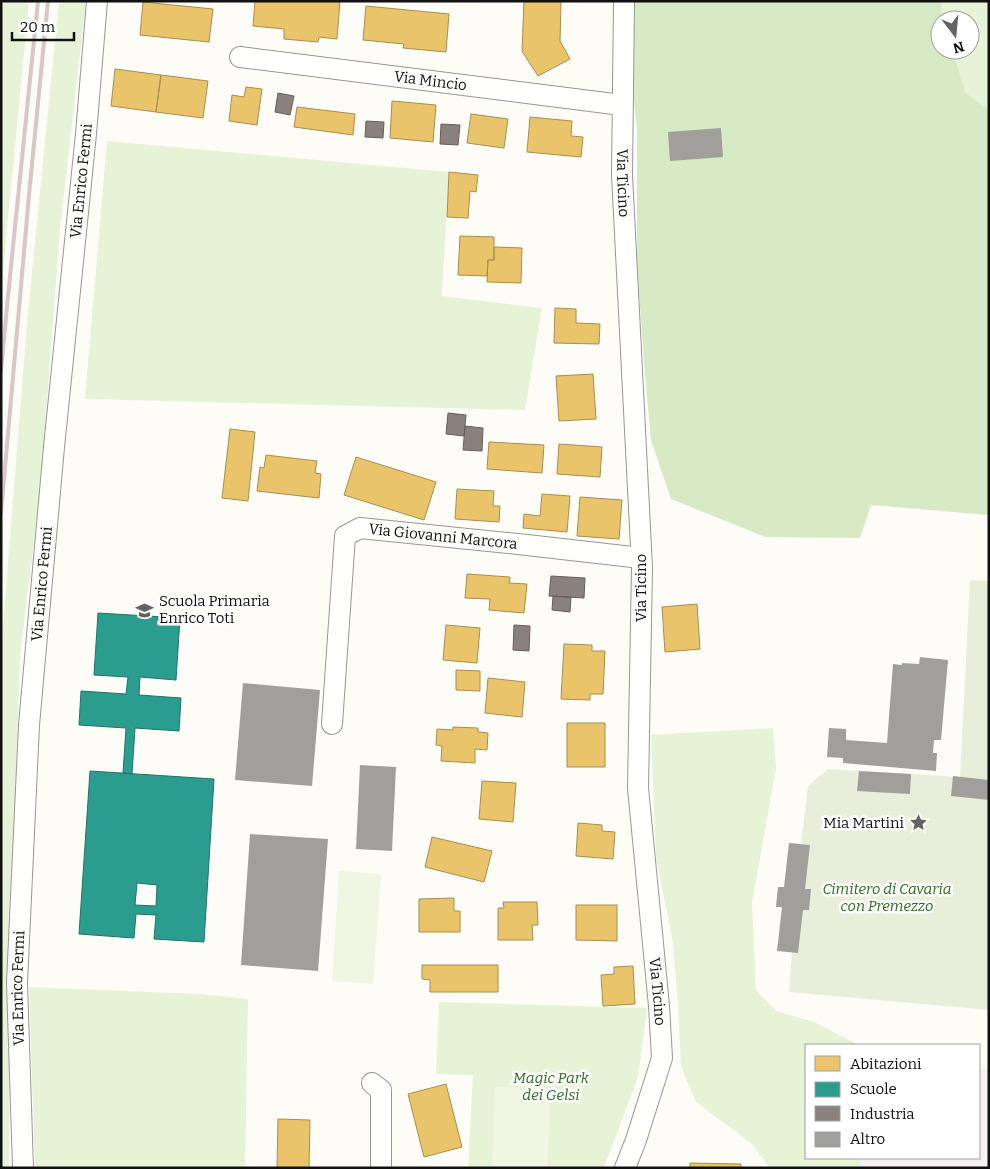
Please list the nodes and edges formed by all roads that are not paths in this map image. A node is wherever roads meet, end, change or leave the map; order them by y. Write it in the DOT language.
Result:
graph roads {
  1 [pos="97,1"];
  2 [pos="624,1"];
  3 [pos="240,57"];
  4 [pos="622,105"];
  5 [pos="641,558"];
  6 [pos="332,724"];
  7 [pos="372,1083"];
  8 [pos="23,1168"];
  9 [pos="381,1168"];
  10 [pos="625,1168"];
  1 -- 8 [label="street, Via Enrico Fermi"];
  2 -- 4 [label="street, Via Ticino"];
  3 -- 4 [label="street, Via Mincio"];
  4 -- 5 [label="street, Via Ticino"];
  5 -- 6 [label="street, Via Giovanni Marcora"];
  5 -- 10 [label="street, Via Ticino"];
  7 -- 9 [label="street"];
}
